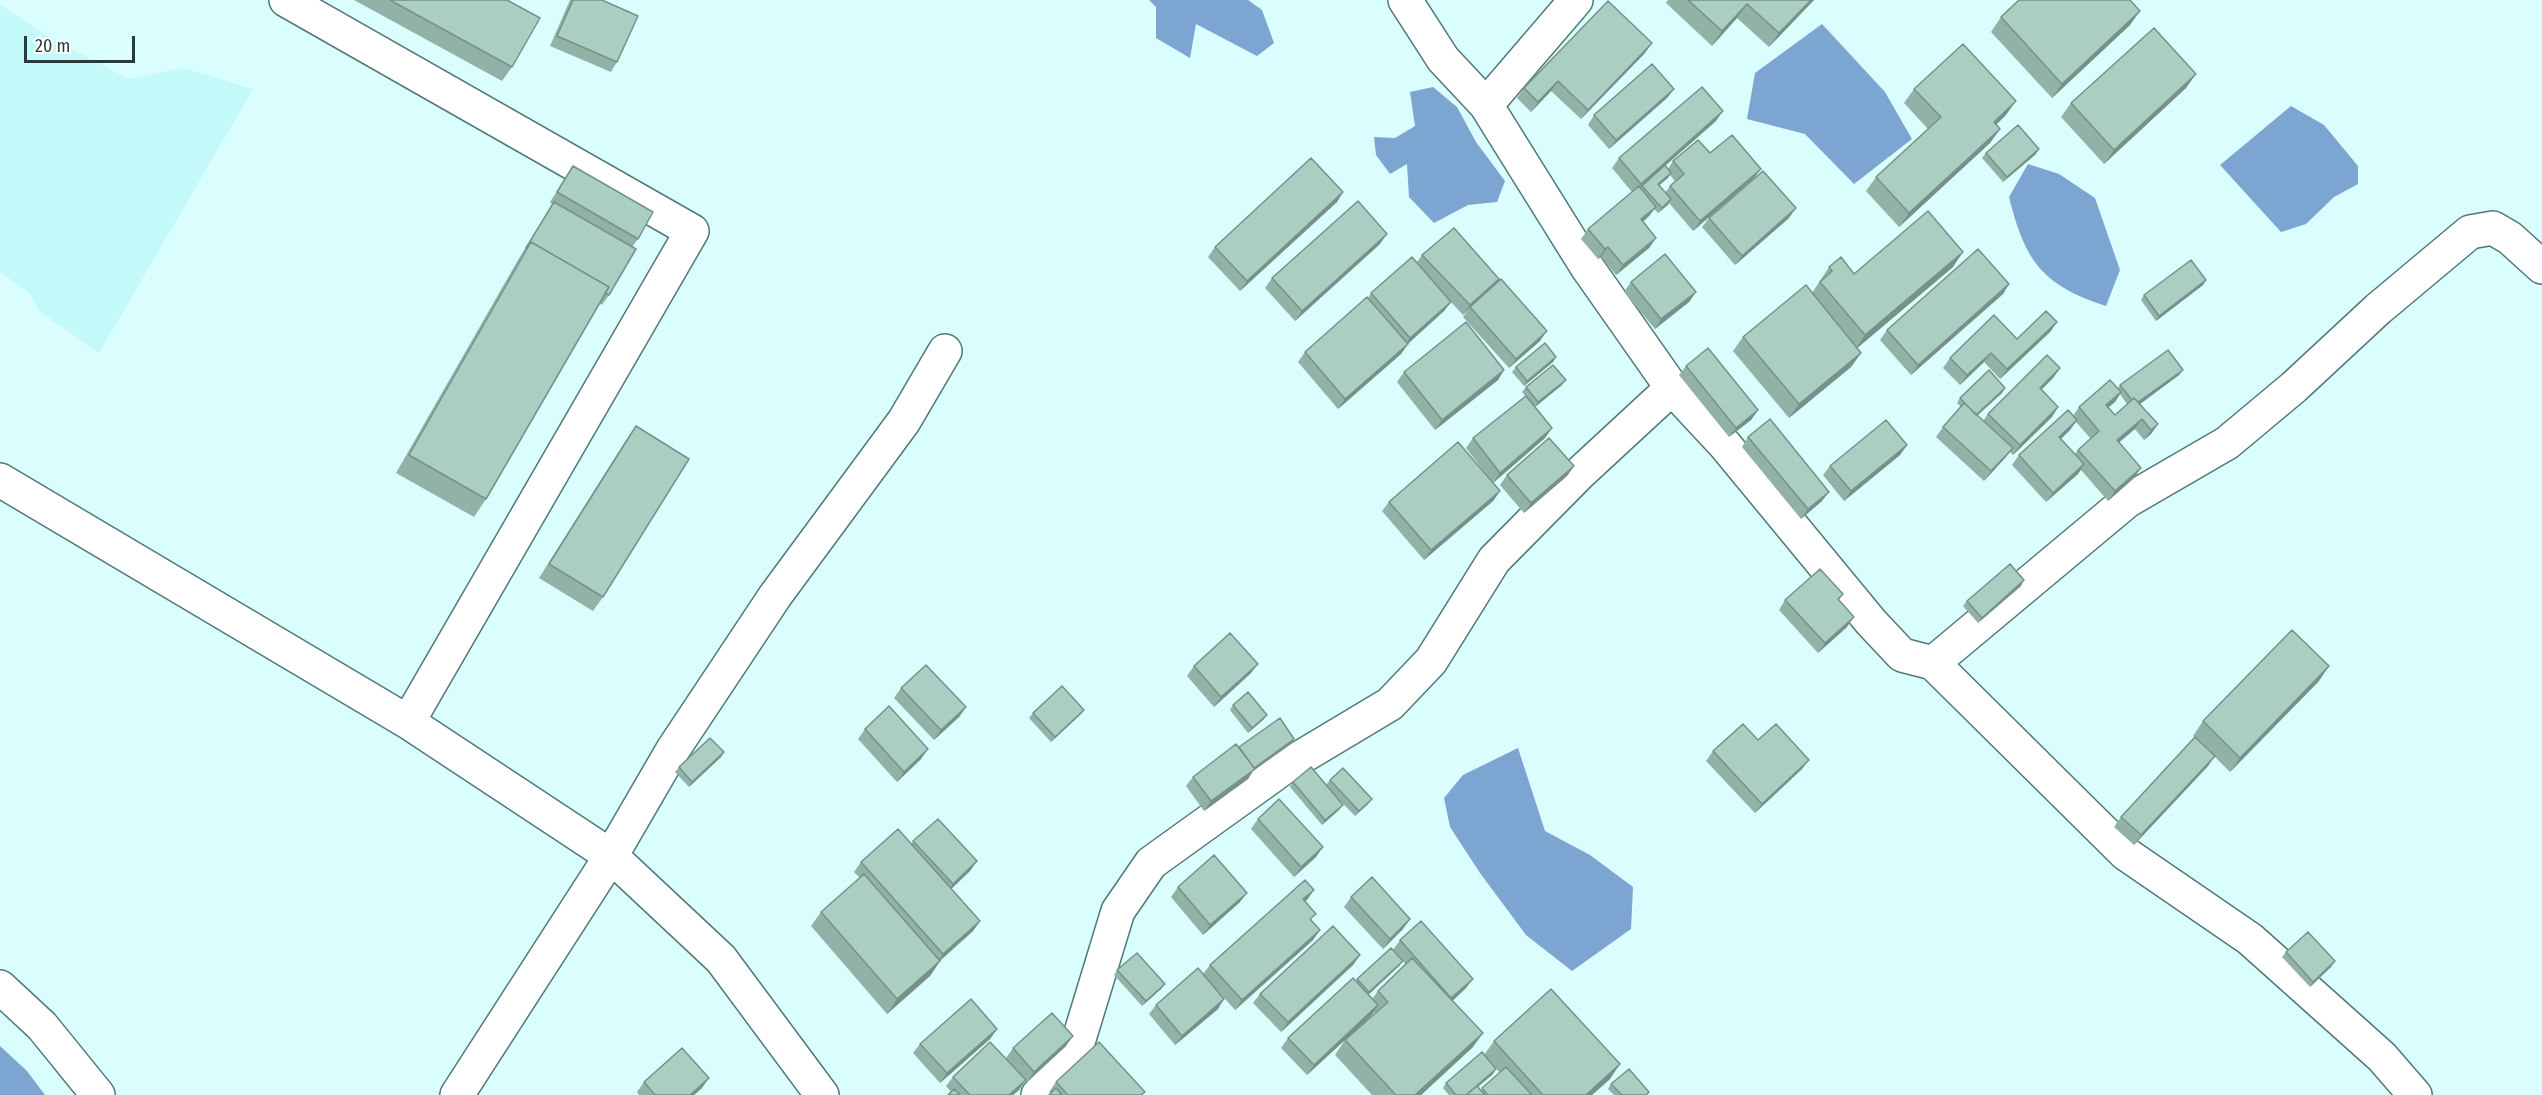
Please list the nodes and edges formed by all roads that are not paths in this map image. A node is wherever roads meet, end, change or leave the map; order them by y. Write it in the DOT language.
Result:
graph roads {
  1 [pos="286,0"];
  2 [pos="1405,0"];
  3 [pos="1576,0"];
  4 [pos="1486,105"];
  5 [pos="2542,267"];
  6 [pos="945,351"];
  7 [pos="1672,388"];
  8 [pos="0,480"];
  9 [pos="1934,663"];
  10 [pos="408,722"];
  11 [pos="611,856"];
  12 [pos="0,987"];
  13 [pos="98,1095"];
  14 [pos="457,1095"];
  15 [pos="822,1095"];
  16 [pos="1038,1095"];
  17 [pos="2415,1095"];
  1 -- 10 [label="street"];
  2 -- 4 [label="street"];
  3 -- 4 [label="street"];
  4 -- 7 [label="street"];
  5 -- 9 [label="street"];
  6 -- 11 [label="street"];
  7 -- 9 [label="street"];
  7 -- 16 [label="street"];
  8 -- 10 [label="street"];
  9 -- 17 [label="street"];
  10 -- 11 [label="street"];
  11 -- 14 [label="street"];
  11 -- 15 [label="street"];
  12 -- 13 [label="street"];
}
